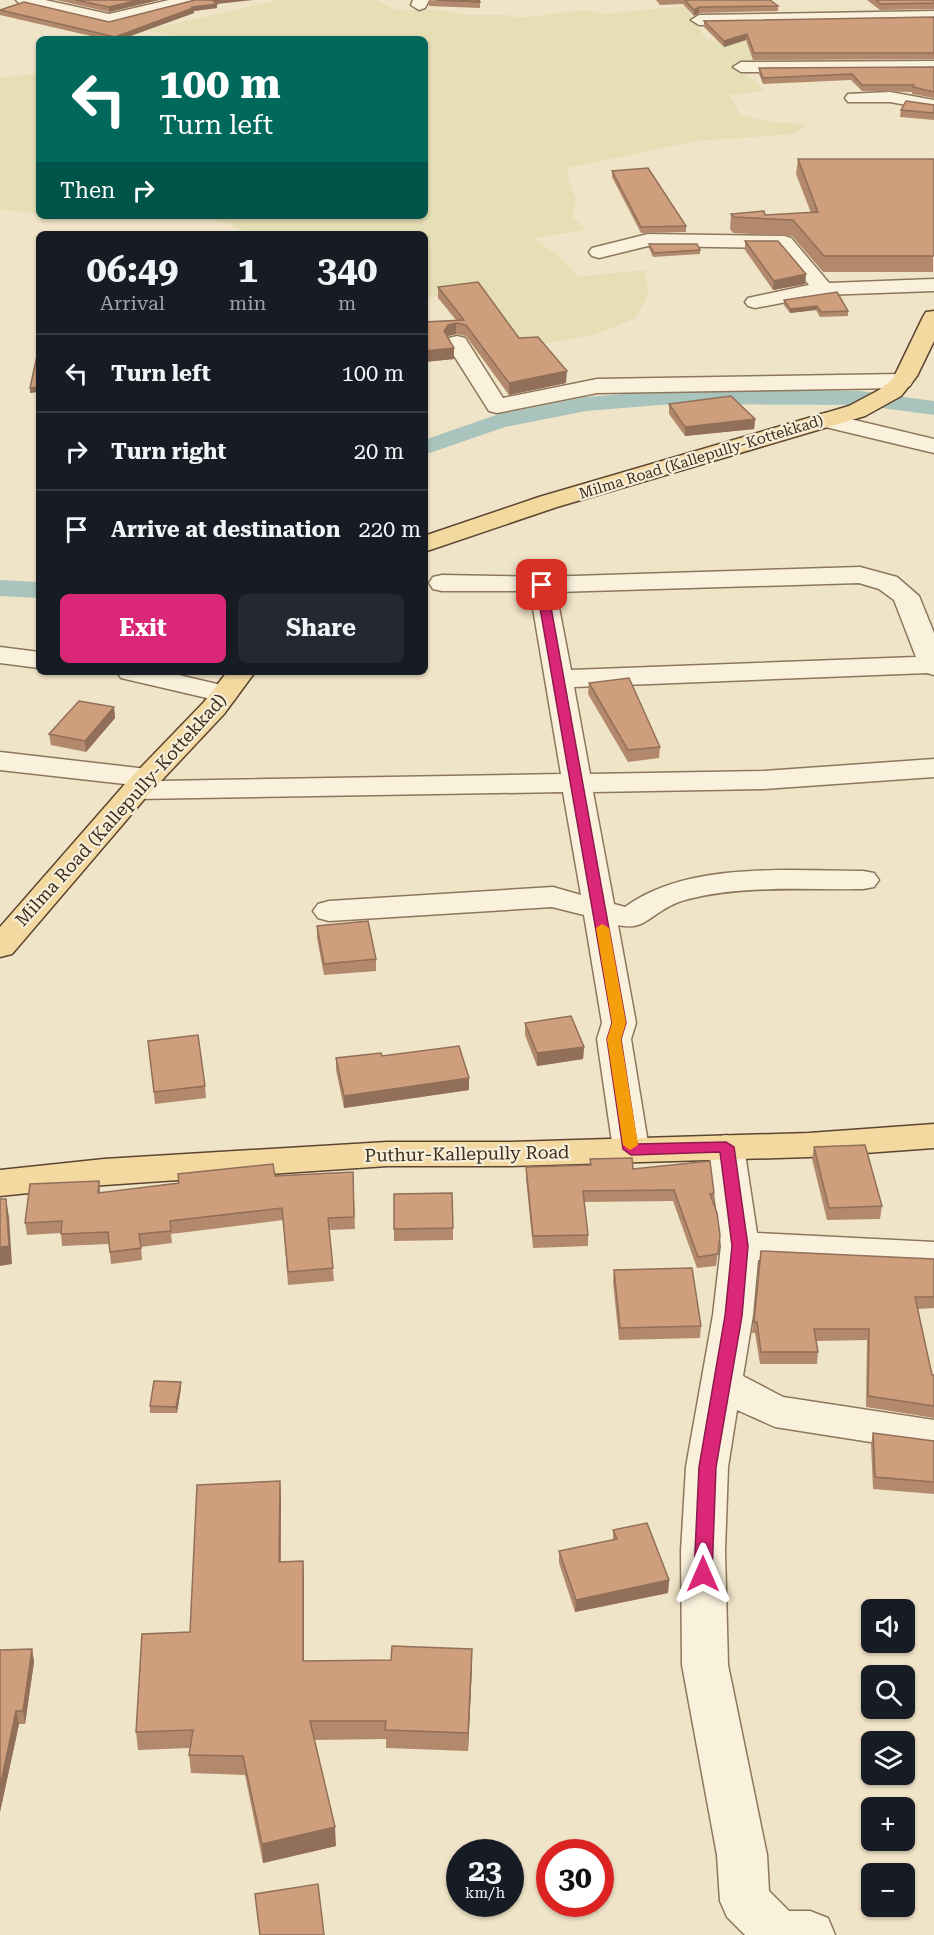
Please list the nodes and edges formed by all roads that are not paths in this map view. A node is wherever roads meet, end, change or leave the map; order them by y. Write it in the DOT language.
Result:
graph roads {
  1 [pos="24,0"];
  2 [pos="76,0"];
  3 [pos="189,0"];
  4 [pos="56,6"];
  5 [pos="934,16"];
  6 [pos="909,17"];
  7 [pos="699,20"];
  8 [pos="916,36"];
  9 [pos="932,60"];
  10 [pos="741,67"];
  11 [pos="854,99"];
  12 [pos="934,105"];
  13 [pos="599,252"];
  14 [pos="934,285"];
  15 [pos="823,289"];
  16 [pos="755,302"];
  17 [pos="934,317"];
  18 [pos="457,343"];
  19 [pos="902,383"];
  20 [pos="825,420"];
  21 [pos="934,446"];
  22 [pos="428,544"];
  23 [pos="442,582"];
  24 [pos="542,585"];
  25 [pos="0,655"];
  26 [pos="36,660"];
  27 [pos="933,666"];
  28 [pos="159,675"];
  29 [pos="559,679"];
  30 [pos="232,683"];
  31 [pos="0,761"];
  32 [pos="934,768"];
  33 [pos="575,783"];
  34 [pos="142,784"];
  35 [pos="863,880"];
  36 [pos="599,909"];
  37 [pos="329,911"];
  38 [pos="0,947"];
  39 [pos="934,1136"];
  40 [pos="726,1147"];
  41 [pos="631,1149"];
  42 [pos="0,1183"];
  43 [pos="740,1246"];
  44 [pos="934,1256"];
  45 [pos="721,1383"];
  46 [pos="934,1436"];
  47 [pos="810,1935"];
  1 -- 4 [label="street"];
  2 -- 4 [label="street"];
  3 -- 4 [label="street"];
  5 -- 6 [label="street"];
  6 -- 7 [label="street"];
  6 -- 8 [label="street"];
  9 -- 10 [label="street"];
  11 -- 12 [label="street"];
  13 -- 15 [label="street"];
  14 -- 15 [label="street"];
  15 -- 16 [label="street"];
  17 -- 19 [label="main road"];
  18 -- 19 [label="street"];
  19 -- 20 [label="main road, Milma Road (Kallepully-Kottekkad)"];
  20 -- 21 [label="street"];
  20 -- 22 [label="main road, Milma Road (Kallepully-Kottekkad)"];
  23 -- 24 [label="street"];
  24 -- 27 [label="street"];
  24 -- 29 [label="street"];
  25 -- 26 [label="street"];
  27 -- 29 [label="street"];
  28 -- 30 [label="street"];
  29 -- 33 [label="street"];
  30 -- 34 [label="main road, Milma Road (Kallepully-Kottekkad)"];
  31 -- 34 [label="street"];
  32 -- 33 [label="street"];
  33 -- 34 [label="street"];
  33 -- 36 [label="street"];
  34 -- 38 [label="main road, Milma Road (Kallepully-Kottekkad)"];
  35 -- 36 [label="street"];
  36 -- 37 [label="street"];
  36 -- 41 [label="street"];
  39 -- 40 [label="main road, Puthur-Kallepully Road"];
  40 -- 41 [label="main road, Puthur-Kallepully Road"];
  40 -- 43 [label="street"];
  41 -- 42 [label="main road, Puthur-Kallepully Road"];
  43 -- 44 [label="street"];
  43 -- 45 [label="street"];
  45 -- 46 [label="street"];
  45 -- 47 [label="street"];
}
